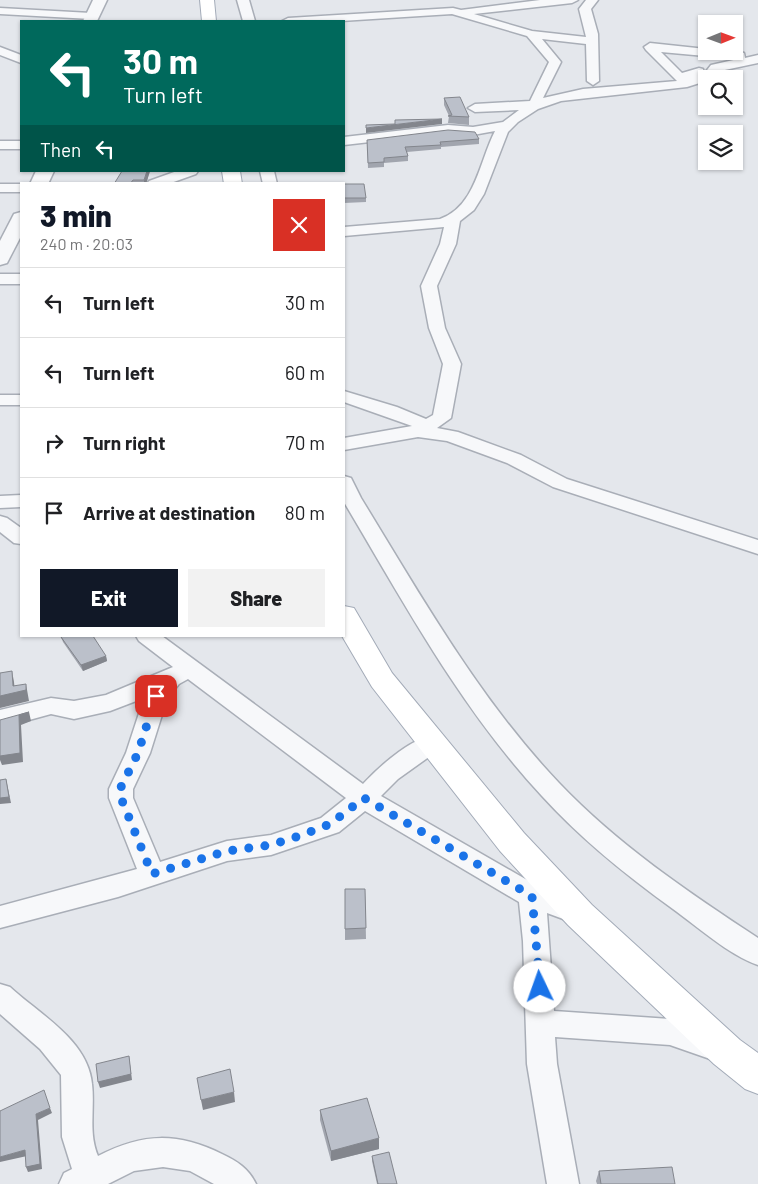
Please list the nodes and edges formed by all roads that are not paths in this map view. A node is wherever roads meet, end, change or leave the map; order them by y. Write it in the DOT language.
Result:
graph roads {
  1 [pos="100,0"];
  2 [pos="207,0"];
  3 [pos="243,0"];
  4 [pos="572,0"];
  5 [pos="592,0"];
  6 [pos="0,11"];
  7 [pos="452,11"];
  8 [pos="90,19"];
  9 [pos="209,20"];
  10 [pos="249,20"];
  11 [pos="304,20"];
  12 [pos="531,34"];
  13 [pos="592,41"];
  14 [pos="0,52"];
  15 [pos="20,59"];
  16 [pos="758,59"];
  17 [pos="715,68"];
  18 [pos="593,80"];
  19 [pos="537,105"];
  20 [pos="475,108"];
  21 [pos="507,124"];
  22 [pos="345,141"];
  23 [pos="0,145"];
  24 [pos="20,145"];
  25 [pos="188,172"];
  26 [pos="160,182"];
  27 [pos="0,188"];
  28 [pos="20,188"];
  29 [pos="20,220"];
  30 [pos="453,221"];
  31 [pos="345,231"];
  32 [pos="0,259"];
  33 [pos="0,279"];
  34 [pos="20,279"];
  35 [pos="345,396"];
  36 [pos="0,400"];
  37 [pos="20,400"];
  38 [pos="422,429"];
  39 [pos="345,444"];
  40 [pos="345,484"];
  41 [pos="20,501"];
  42 [pos="0,502"];
  43 [pos="0,522"];
  44 [pos="20,537"];
  45 [pos="758,547"];
  46 [pos="345,617"];
  47 [pos="148,637"];
  48 [pos="180,673"];
  49 [pos="0,719"];
  50 [pos="432,743"];
  51 [pos="364,798"];
  52 [pos="152,874"];
  53 [pos="532,896"];
  54 [pos="580,915"];
  55 [pos="0,917"];
  56 [pos="758,953"];
  57 [pos="0,996"];
  58 [pos="542,1023"];
  59 [pos="727,1052"];
  60 [pos="758,1076"];
  61 [pos="83,1180"];
  62 [pos="240,1184"];
  63 [pos="562,1184"];
  1 -- 8 [label="street"];
  2 -- 9 [label="main road"];
  3 -- 10 [label="street"];
  4 -- 7 [label="street"];
  5 -- 13 [label="street"];
  6 -- 8 [label="street"];
  7 -- 11 [label="street"];
  7 -- 12 [label="street"];
  12 -- 13 [label="street"];
  12 -- 19 [label="street"];
  13 -- 18 [label="street"];
  14 -- 15 [label="street"];
  16 -- 17 [label="street"];
  16 -- 17 [label="street"];
  17 -- 19 [label="street"];
  19 -- 20 [label="street"];
  19 -- 21 [label="street"];
  21 -- 22 [label="street"];
  21 -- 30 [label="street"];
  23 -- 24 [label="street"];
  25 -- 26 [label="street"];
  27 -- 28 [label="street"];
  29 -- 32 [label="street"];
  30 -- 31 [label="street"];
  30 -- 38 [label="street"];
  33 -- 34 [label="street"];
  35 -- 38 [label="street"];
  36 -- 37 [label="street"];
  38 -- 39 [label="street"];
  38 -- 45 [label="street"];
  40 -- 56 [label="street"];
  41 -- 42 [label="street"];
  43 -- 44 [label="street"];
  46 -- 50 [label="main road"];
  47 -- 48 [label="street"];
  48 -- 49 [label="street"];
  48 -- 51 [label="street"];
  48 -- 52 [label="street"];
  50 -- 51 [label="street"];
  50 -- 54 [label="main road"];
  51 -- 52 [label="street"];
  51 -- 53 [label="street"];
  52 -- 55 [label="street"];
  53 -- 54 [label="street"];
  53 -- 58 [label="street"];
  54 -- 59 [label="main road"];
  57 -- 61 [label="street"];
  58 -- 59 [label="street"];
  58 -- 63 [label="street"];
  59 -- 60 [label="main road"];
  61 -- 62 [label="street"];
}
